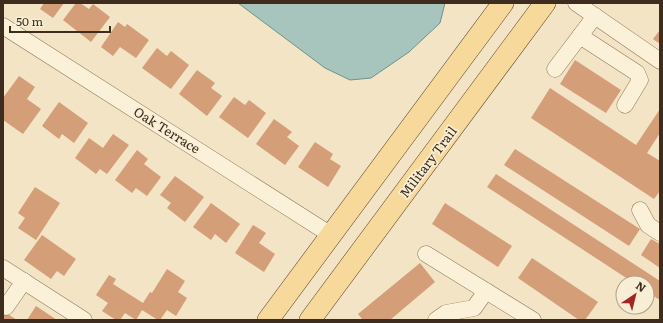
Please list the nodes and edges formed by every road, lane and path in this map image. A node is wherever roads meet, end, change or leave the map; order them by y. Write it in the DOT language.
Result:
graph roads {
  1 [pos="503,3"];
  2 [pos="545,3"];
  3 [pos="576,3"];
  4 [pos="595,16"];
  5 [pos="3,26"];
  6 [pos="580,36"];
  7 [pos="660,61"];
  8 [pos="554,69"];
  9 [pos="625,105"];
  10 [pos="640,210"];
  11 [pos="660,233"];
  12 [pos="331,235"];
  13 [pos="426,254"];
  14 [pos="3,268"];
  15 [pos="24,281"];
  16 [pos="486,292"];
  17 [pos="6,307"];
  18 [pos="475,314"];
  19 [pos="84,320"];
  20 [pos="268,320"];
  21 [pos="310,320"];
  22 [pos="436,320"];
  23 [pos="533,320"];
  1 -- 12 [label="main road"];
  2 -- 21 [label="main road, Military Trail"];
  3 -- 4 [label="street"];
  4 -- 6 [label="street"];
  4 -- 7 [label="street"];
  5 -- 12 [label="street, Oak Terrace"];
  6 -- 8 [label="street"];
  6 -- 9 [label="street"];
  10 -- 11 [label="street"];
  12 -- 20 [label="main road"];
  13 -- 16 [label="street"];
  14 -- 15 [label="street"];
  15 -- 17 [label="street"];
  15 -- 19 [label="street"];
  16 -- 18 [label="street"];
  16 -- 23 [label="street"];
  18 -- 22 [label="street"];
}
